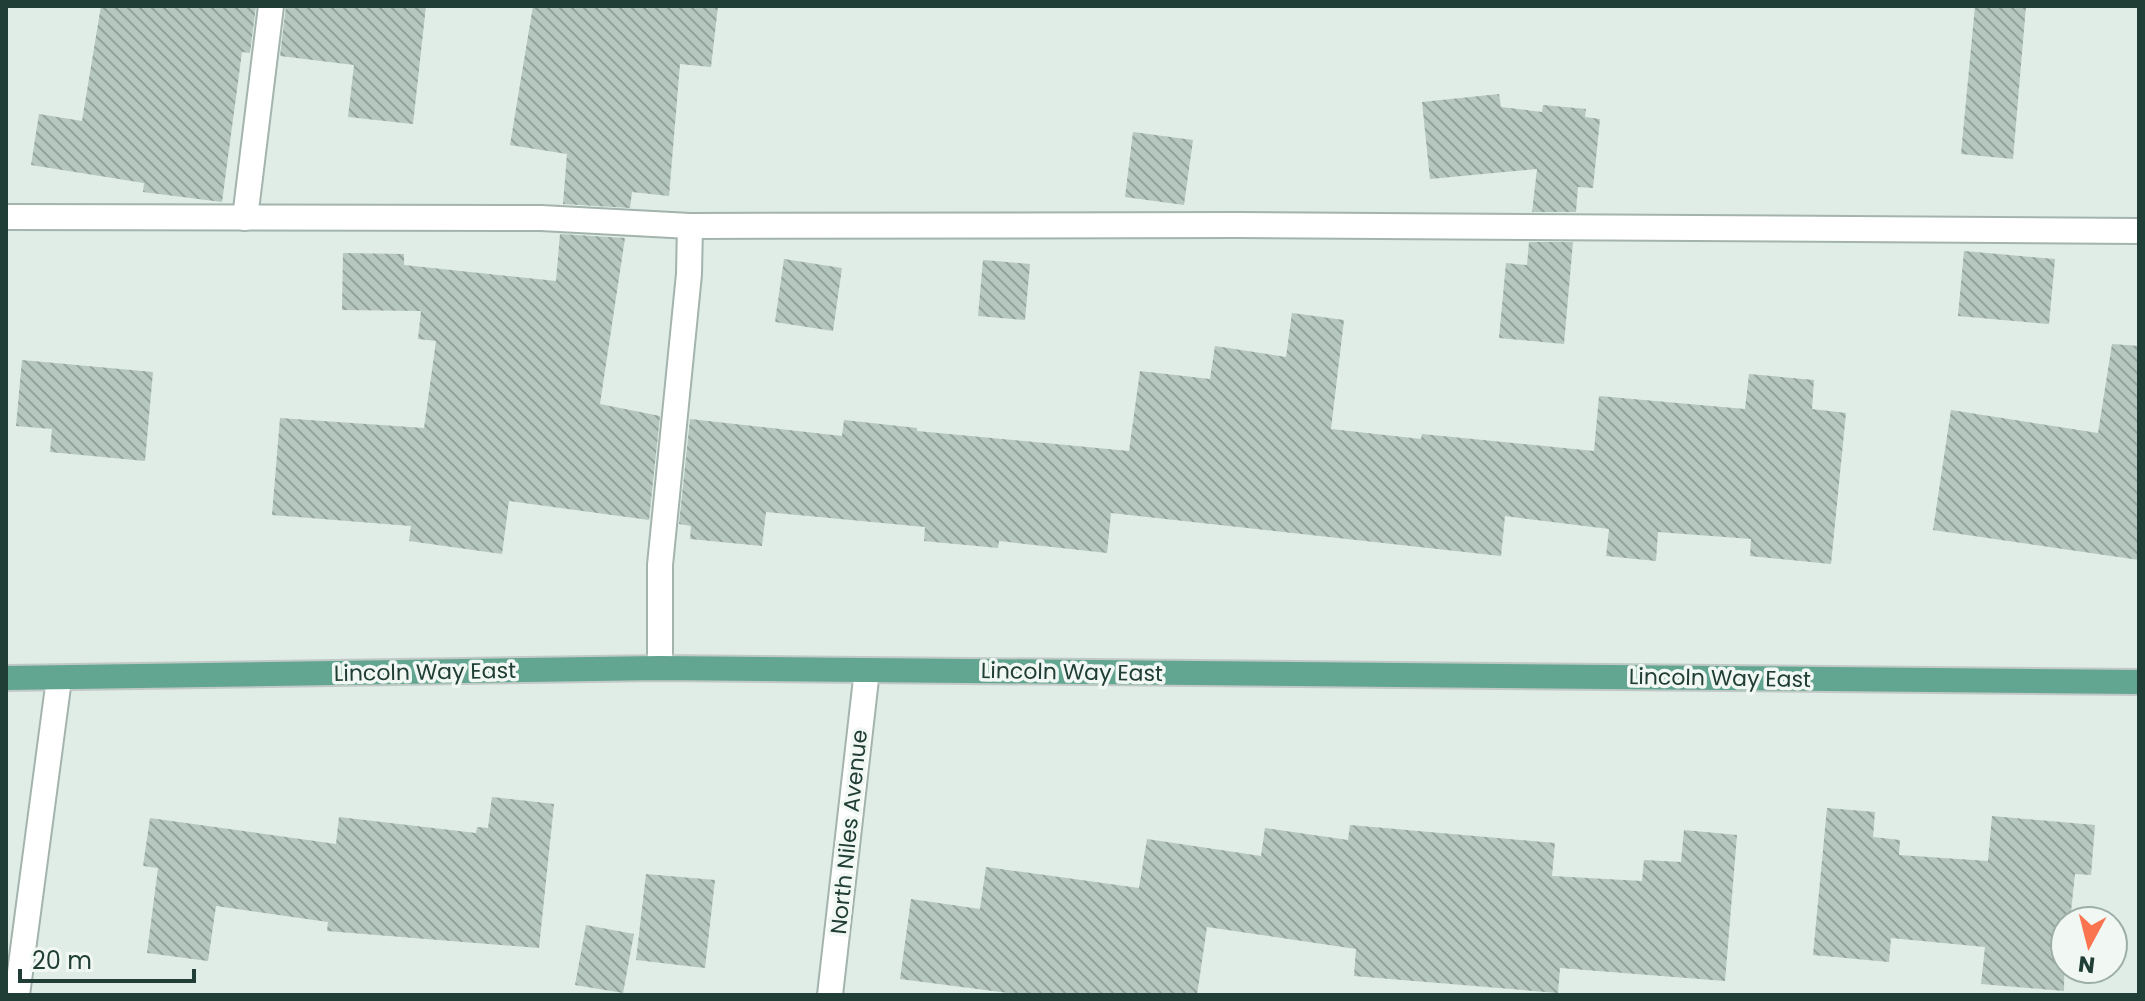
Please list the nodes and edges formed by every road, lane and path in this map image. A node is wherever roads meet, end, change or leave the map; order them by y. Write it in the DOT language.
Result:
graph roads {
  1 [pos="271,6"];
  2 [pos="6,217"];
  3 [pos="245,218"];
  4 [pos="690,226"];
  5 [pos="2139,231"];
  6 [pos="660,668"];
  7 [pos="867,670"];
  8 [pos="6,678"];
  9 [pos="59,679"];
  10 [pos="2139,682"];
  11 [pos="17,995"];
  12 [pos="830,995"];
  1 -- 3 [label="street"];
  2 -- 3 [label="street"];
  3 -- 4 [label="street"];
  4 -- 5 [label="street"];
  4 -- 6 [label="street"];
  6 -- 7 [label="main road, Lincoln Way East"];
  6 -- 9 [label="main road, Lincoln Way East"];
  7 -- 10 [label="main road, Lincoln Way East"];
  7 -- 12 [label="street, North Niles Avenue"];
  8 -- 9 [label="main road, Lincoln Way East"];
  9 -- 11 [label="street"];
}
